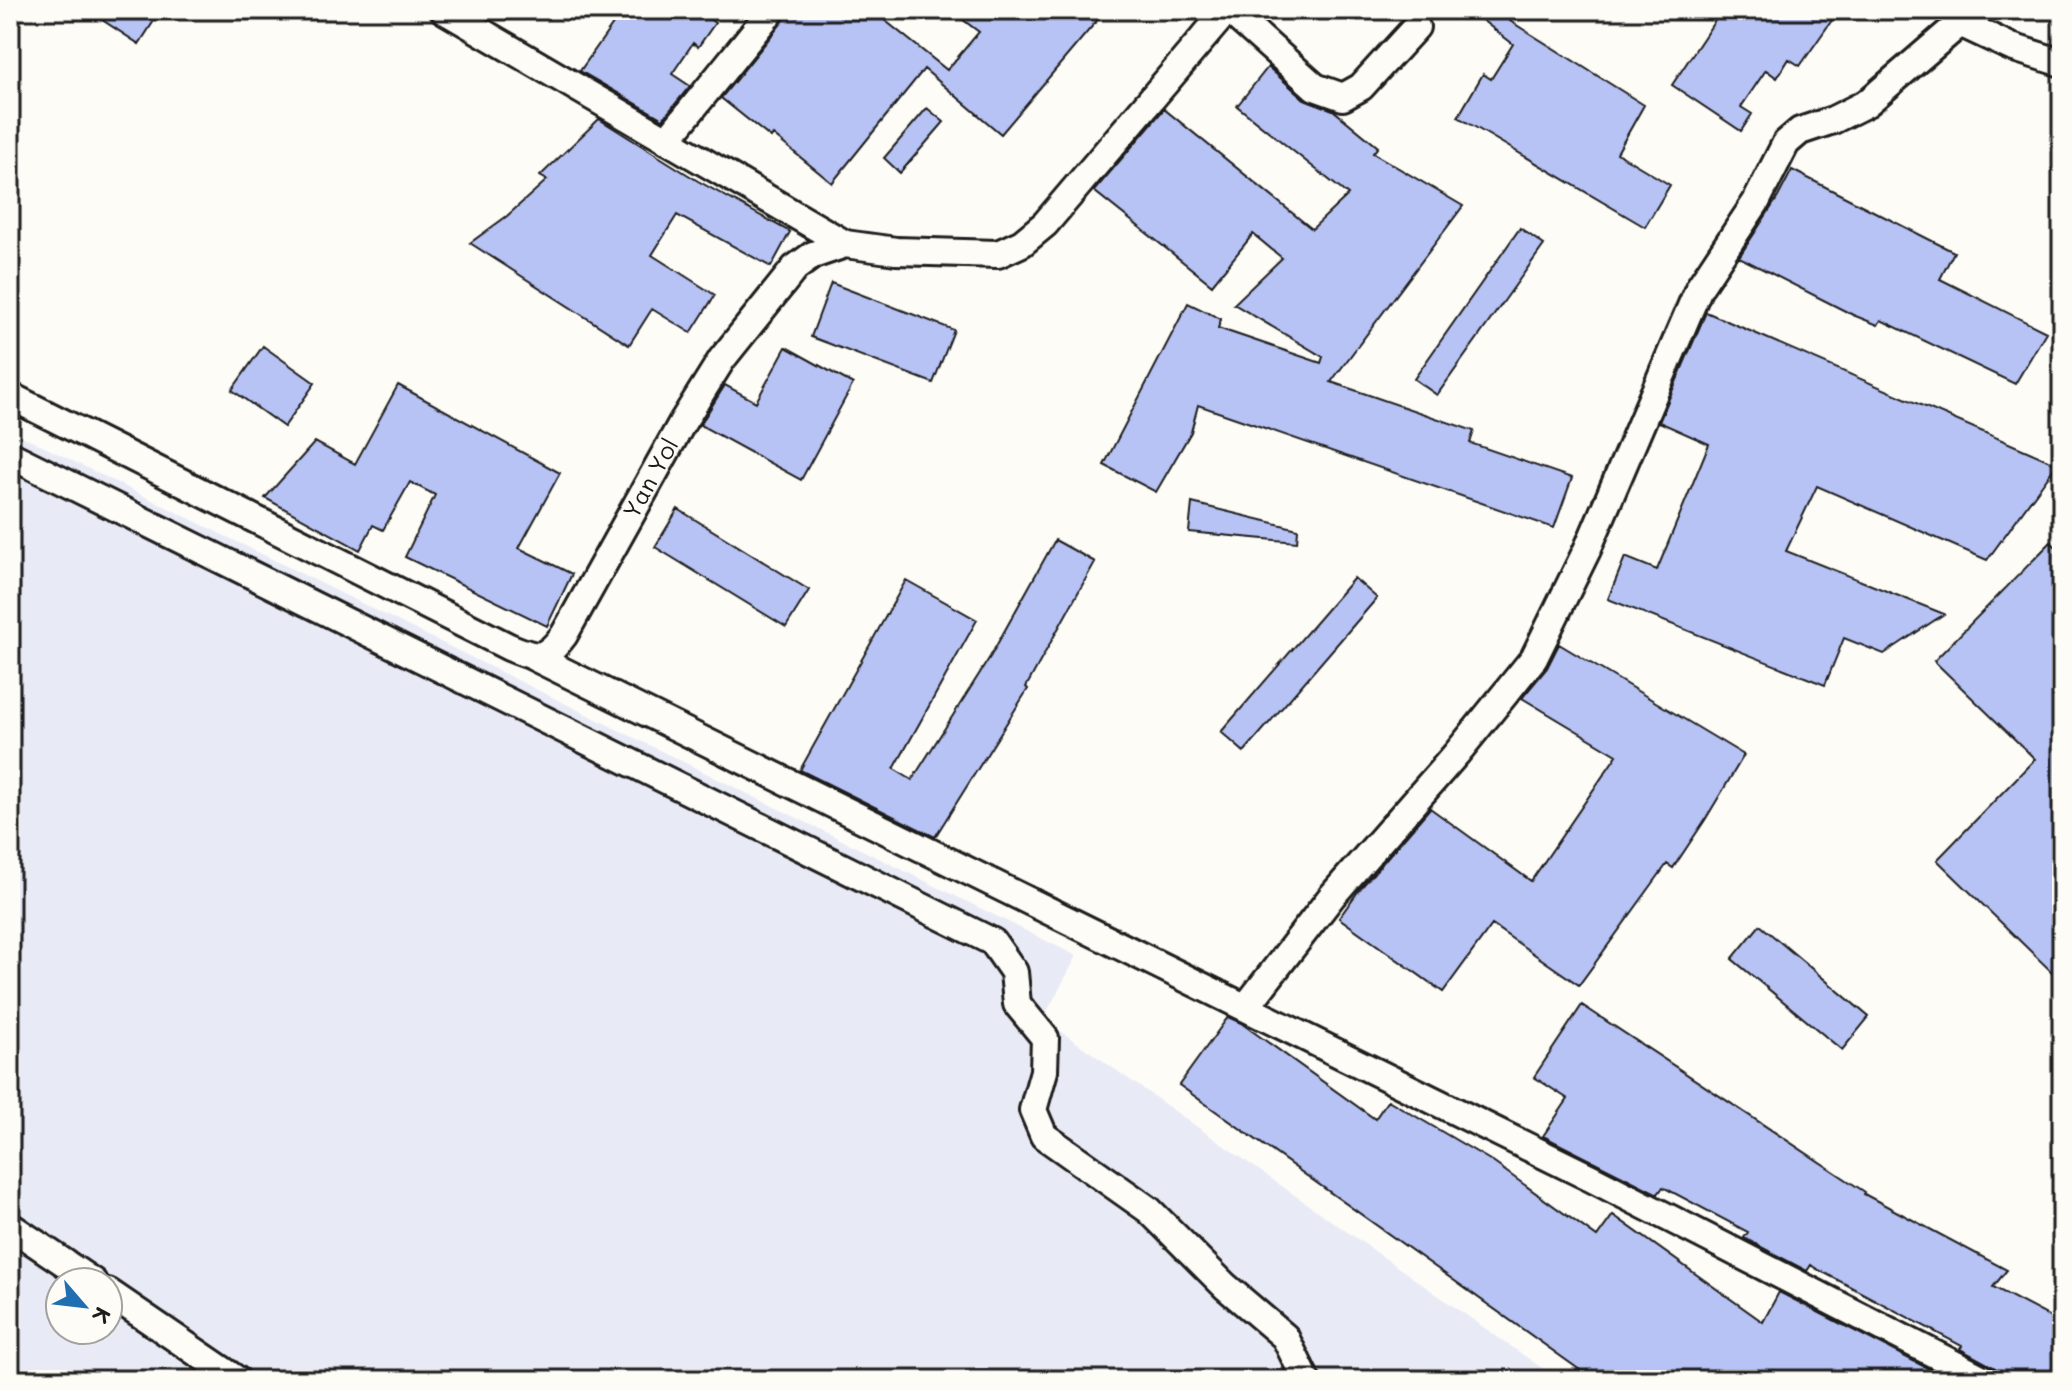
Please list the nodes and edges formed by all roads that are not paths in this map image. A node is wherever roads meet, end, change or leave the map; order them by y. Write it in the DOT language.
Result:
graph roads {
  1 [pos="444,10"];
  2 [pos="772,10"];
  3 [pos="1228,10"];
  4 [pos="1416,27"];
  5 [pos="2062,63"];
  6 [pos="667,140"];
  7 [pos="845,244"];
  8 [pos="10,396"];
  9 [pos="10,455"];
  10 [pos="534,657"];
  11 [pos="1246,1007"];
  12 [pos="10,1226"];
  13 [pos="69,1266"];
  14 [pos="124,1303"];
  15 [pos="237,1380"];
  16 [pos="1306,1380"];
  17 [pos="1985,1380"];
  1 -- 6 [label="street"];
  2 -- 6 [label="street"];
  3 -- 4 [label="street"];
  3 -- 7 [label="street, Yan Yol"];
  5 -- 11 [label="street"];
  6 -- 7 [label="street"];
  7 -- 10 [label="street, Yan Yol"];
  8 -- 10 [label="street"];
  9 -- 16 [label="street"];
  10 -- 11 [label="street"];
  11 -- 17 [label="street"];
  12 -- 13 [label="street"];
  14 -- 15 [label="street"];
}
